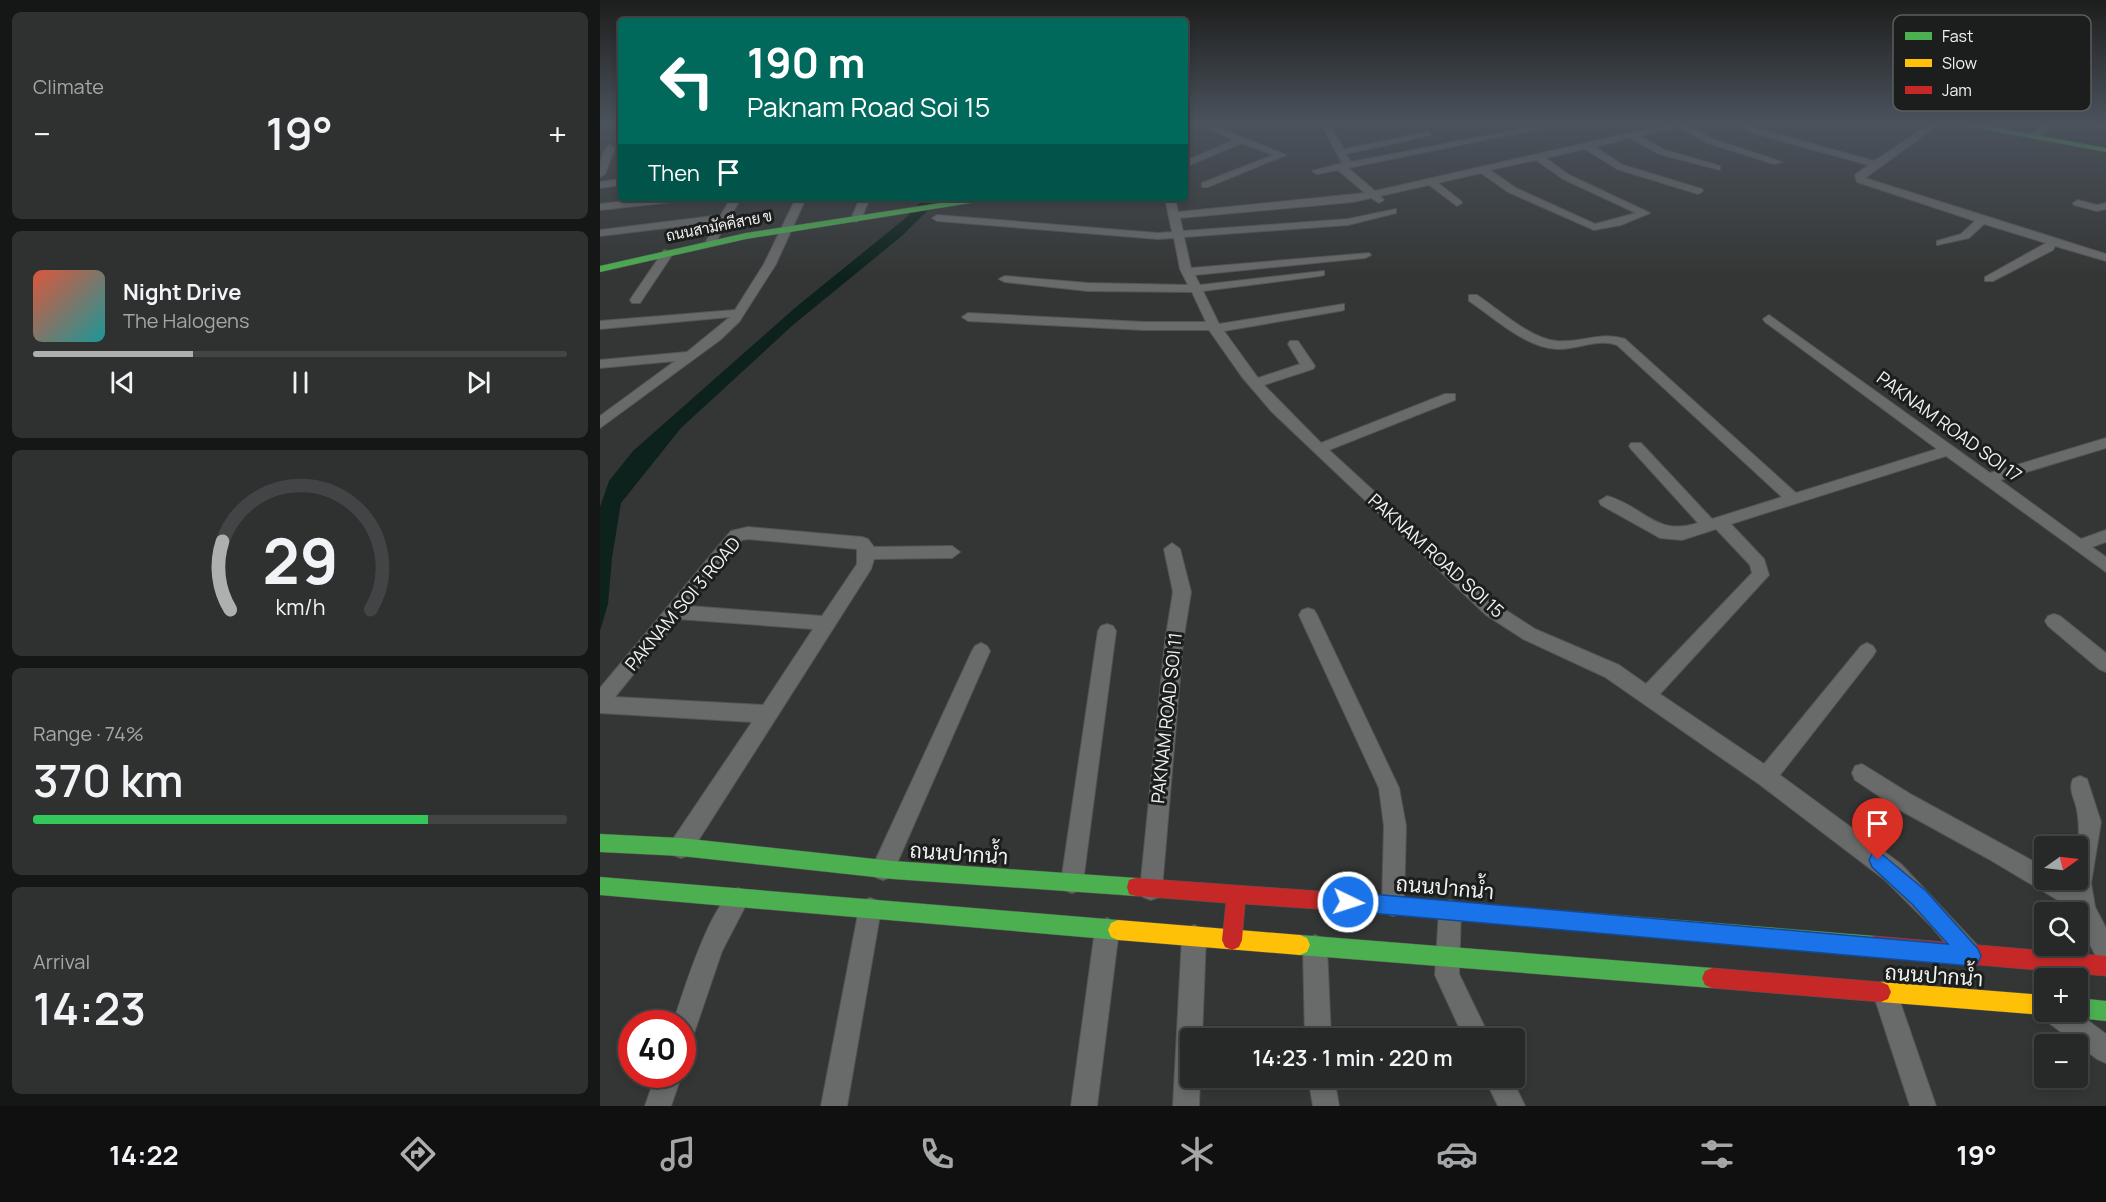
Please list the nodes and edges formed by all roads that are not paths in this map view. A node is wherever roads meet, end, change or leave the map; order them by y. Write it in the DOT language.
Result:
graph roads {
  1 [pos="1235,174"];
  2 [pos="1352,174"];
  3 [pos="1462,174"];
  4 [pos="1489,174"];
  5 [pos="1561,174"];
  6 [pos="1641,174"];
  7 [pos="1862,174"];
  8 [pos="1430,181"];
  9 [pos="618,182"];
  10 [pos="600,185"];
  11 [pos="1205,185"];
  12 [pos="1698,191"];
  13 [pos="1372,194"];
  14 [pos="655,201"];
  15 [pos="734,201"];
  16 [pos="800,201"];
  17 [pos="865,201"];
  18 [pos="978,201"];
  19 [pos="1457,202"];
  20 [pos="2079,203"];
  21 [pos="2106,206"];
  22 [pos="600,207"];
  23 [pos="1172,207"];
  24 [pos="937,212"];
  25 [pos="725,218"];
  26 [pos="856,219"];
  27 [pos="1982,220"];
  28 [pos="788,229"];
  29 [pos="600,233"];
  30 [pos="1178,235"];
  31 [pos="2052,242"];
  32 [pos="710,243"];
  33 [pos="1941,243"];
  34 [pos="668,252"];
  35 [pos="1365,255"];
  36 [pos="2106,258"];
  37 [pos="600,269"];
  38 [pos="1187,272"];
  39 [pos="1320,273"];
  40 [pos="1005,279"];
  41 [pos="1989,279"];
  42 [pos="1194,289"];
  43 [pos="1473,298"];
  44 [pos="636,300"];
  45 [pos="1340,306"];
  46 [pos="739,313"];
  47 [pos="968,317"];
  48 [pos="1769,319"];
  49 [pos="600,325"];
  50 [pos="1215,328"];
  51 [pos="1294,344"];
  52 [pos="690,356"];
  53 [pos="600,364"];
  54 [pos="1255,384"];
  55 [pos="1450,397"];
  56 [pos="600,423"];
  57 [pos="2106,443"];
  58 [pos="1636,446"];
  59 [pos="1319,449"];
  60 [pos="1947,451"];
  61 [pos="1987,479"];
  62 [pos="1792,498"];
  63 [pos="1607,501"];
  64 [pos="1714,523"];
  65 [pos="2106,536"];
  66 [pos="2078,546"];
  67 [pos="1172,549"];
  68 [pos="952,552"];
  69 [pos="867,553"];
  70 [pos="2106,566"];
  71 [pos="674,612"];
  72 [pos="1308,615"];
  73 [pos="2054,621"];
  74 [pos="827,623"];
  75 [pos="1107,631"];
  76 [pos="981,651"];
  77 [pos="1867,651"];
  78 [pos="2106,664"];
  79 [pos="1647,695"];
  80 [pos="600,704"];
  81 [pos="767,714"];
  82 [pos="1862,773"];
  83 [pos="1766,777"];
  84 [pos="2080,786"];
  85 [pos="600,843"];
  86 [pos="681,847"];
  87 [pos="883,869"];
  88 [pos="1072,882"];
  89 [pos="600,886"];
  90 [pos="1151,889"];
  91 [pos="1236,895"];
  92 [pos="738,899"];
  93 [pos="2082,902"];
  94 [pos="1393,905"];
  95 [pos="870,909"];
  96 [pos="1450,911"];
  97 [pos="2088,914"];
  98 [pos="1107,930"];
  99 [pos="1194,937"];
  100 [pos="1232,940"];
  101 [pos="1315,947"];
  102 [pos="2106,952"];
  103 [pos="1971,956"];
  104 [pos="1446,957"];
  105 [pos="2106,966"];
  106 [pos="1885,993"];
  107 [pos="2034,1004"];
  108 [pos="2088,1009"];
  109 [pos="690,1010"];
  110 [pos="2106,1011"];
  111 [pos="2069,1022"];
  112 [pos="1318,1028"];
  113 [pos="1473,1028"];
  114 [pos="2106,1050"];
  115 [pos="664,1088"];
  116 [pos="1324,1088"];
  117 [pos="1503,1088"];
  118 [pos="658,1106"];
  119 [pos="834,1106"];
  120 [pos="1084,1106"];
  121 [pos="1186,1106"];
  122 [pos="1326,1106"];
  123 [pos="1512,1106"];
  124 [pos="1923,1106"];
  1 -- 11 [label="street"];
  2 -- 13 [label="street"];
  3 -- 8 [label="street"];
  4 -- 5 [label="street"];
  6 -- 12 [label="street"];
  7 -- 27 [label="street"];
  8 -- 13 [label="street"];
  8 -- 19 [label="street"];
  9 -- 10 [label="street"];
  13 -- 23 [label="street"];
  13 -- 30 [label="street"];
  14 -- 22 [label="street"];
  15 -- 25 [label="street"];
  16 -- 28 [label="street"];
  17 -- 26 [label="street"];
  18 -- 24 [label="street, ถนนสามัคคีสาย ข"];
  20 -- 21 [label="street"];
  23 -- 30 [label="street, PAKNAM ROAD SOI 15"];
  24 -- 26 [label="street, ถนนสามัคคีสาย ข"];
  24 -- 30 [label="street"];
  25 -- 29 [label="street"];
  25 -- 32 [label="street"];
  26 -- 28 [label="street, ถนนสามัคคีสาย ข"];
  27 -- 31 [label="street"];
  27 -- 33 [label="street"];
  28 -- 32 [label="street, ถนนสามัคคีสาย ข"];
  28 -- 46 [label="street"];
  30 -- 38 [label="street, PAKNAM ROAD SOI 15"];
  31 -- 36 [label="street"];
  31 -- 41 [label="street"];
  32 -- 34 [label="street, ถนนสามัคคีสาย ข"];
  34 -- 37 [label="street, ถนนสามัคคีสาย ข"];
  34 -- 44 [label="street"];
  35 -- 38 [label="street"];
  38 -- 42 [label="street, PAKNAM ROAD SOI 15"];
  39 -- 42 [label="street"];
  40 -- 42 [label="street"];
  42 -- 50 [label="street, PAKNAM ROAD SOI 15"];
  43 -- 62 [label="street"];
  45 -- 50 [label="street"];
  46 -- 49 [label="street"];
  46 -- 52 [label="street"];
  47 -- 50 [label="street"];
  48 -- 60 [label="street, PAKNAM ROAD SOI 17"];
  50 -- 54 [label="street, PAKNAM ROAD SOI 15"];
  51 -- 54 [label="street"];
  52 -- 53 [label="street"];
  52 -- 56 [label="street"];
  54 -- 59 [label="street, PAKNAM ROAD SOI 15"];
  55 -- 59 [label="street"];
  57 -- 61 [label="street"];
  58 -- 64 [label="street"];
  59 -- 79 [label="street, PAKNAM ROAD SOI 15"];
  60 -- 61 [label="street, PAKNAM ROAD SOI 17"];
  60 -- 62 [label="street"];
  61 -- 66 [label="street, PAKNAM ROAD SOI 17"];
  62 -- 64 [label="street"];
  63 -- 64 [label="street"];
  64 -- 79 [label="street"];
  65 -- 66 [label="street"];
  66 -- 70 [label="street, PAKNAM ROAD SOI 17"];
  67 -- 90 [label="street, PAKNAM ROAD SOI 11"];
  68 -- 69 [label="street"];
  69 -- 71 [label="street, PAKNAM SOI 3 ROAD"];
  69 -- 74 [label="street"];
  71 -- 74 [label="street"];
  71 -- 80 [label="street, PAKNAM SOI 3 ROAD"];
  72 -- 94 [label="street"];
  73 -- 78 [label="street"];
  74 -- 81 [label="street"];
  75 -- 88 [label="street"];
  76 -- 87 [label="street"];
  77 -- 83 [label="street"];
  79 -- 83 [label="street, PAKNAM ROAD SOI 15"];
  80 -- 81 [label="street"];
  81 -- 86 [label="street"];
  82 -- 93 [label="street"];
  83 -- 103 [label="street, PAKNAM ROAD SOI 15"];
  84 -- 93 [label="street"];
  85 -- 86 [label="street, ถนนปากน้ำ"];
  86 -- 87 [label="street, ถนนปากน้ำ"];
  87 -- 88 [label="street, ถนนปากน้ำ"];
  88 -- 90 [label="street, ถนนปากน้ำ"];
  89 -- 92 [label="street, ถนนปากน้ำ"];
  90 -- 91 [label="street, ถนนปากน้ำ"];
  91 -- 94 [label="street, ถนนปากน้ำ"];
  91 -- 100 [label="street"];
  92 -- 95 [label="street, ถนนปากน้ำ"];
  92 -- 109 [label="street"];
  94 -- 96 [label="street, ถนนปากน้ำ"];
  95 -- 98 [label="street, ถนนปากน้ำ"];
  95 -- 119 [label="street"];
  96 -- 103 [label="street, ถนนปากน้ำ"];
  96 -- 104 [label="street"];
  97 -- 102 [label="street"];
  98 -- 99 [label="street, ถนนปากน้ำ"];
  98 -- 120 [label="street"];
  99 -- 100 [label="street, ถนนปากน้ำ"];
  99 -- 121 [label="street"];
  100 -- 101 [label="street, ถนนปากน้ำ"];
  101 -- 104 [label="street, ถนนปากน้ำ"];
  101 -- 112 [label="street"];
  103 -- 105 [label="street, ถนนปากน้ำ"];
  104 -- 106 [label="street, ถนนปากน้ำ"];
  104 -- 113 [label="street"];
  106 -- 107 [label="street, ถนนปากน้ำ"];
  106 -- 124 [label="street"];
  108 -- 110 [label="street"];
  111 -- 114 [label="street"];
  115 -- 118 [label="street"];
  116 -- 122 [label="street"];
  117 -- 123 [label="street"];
}
